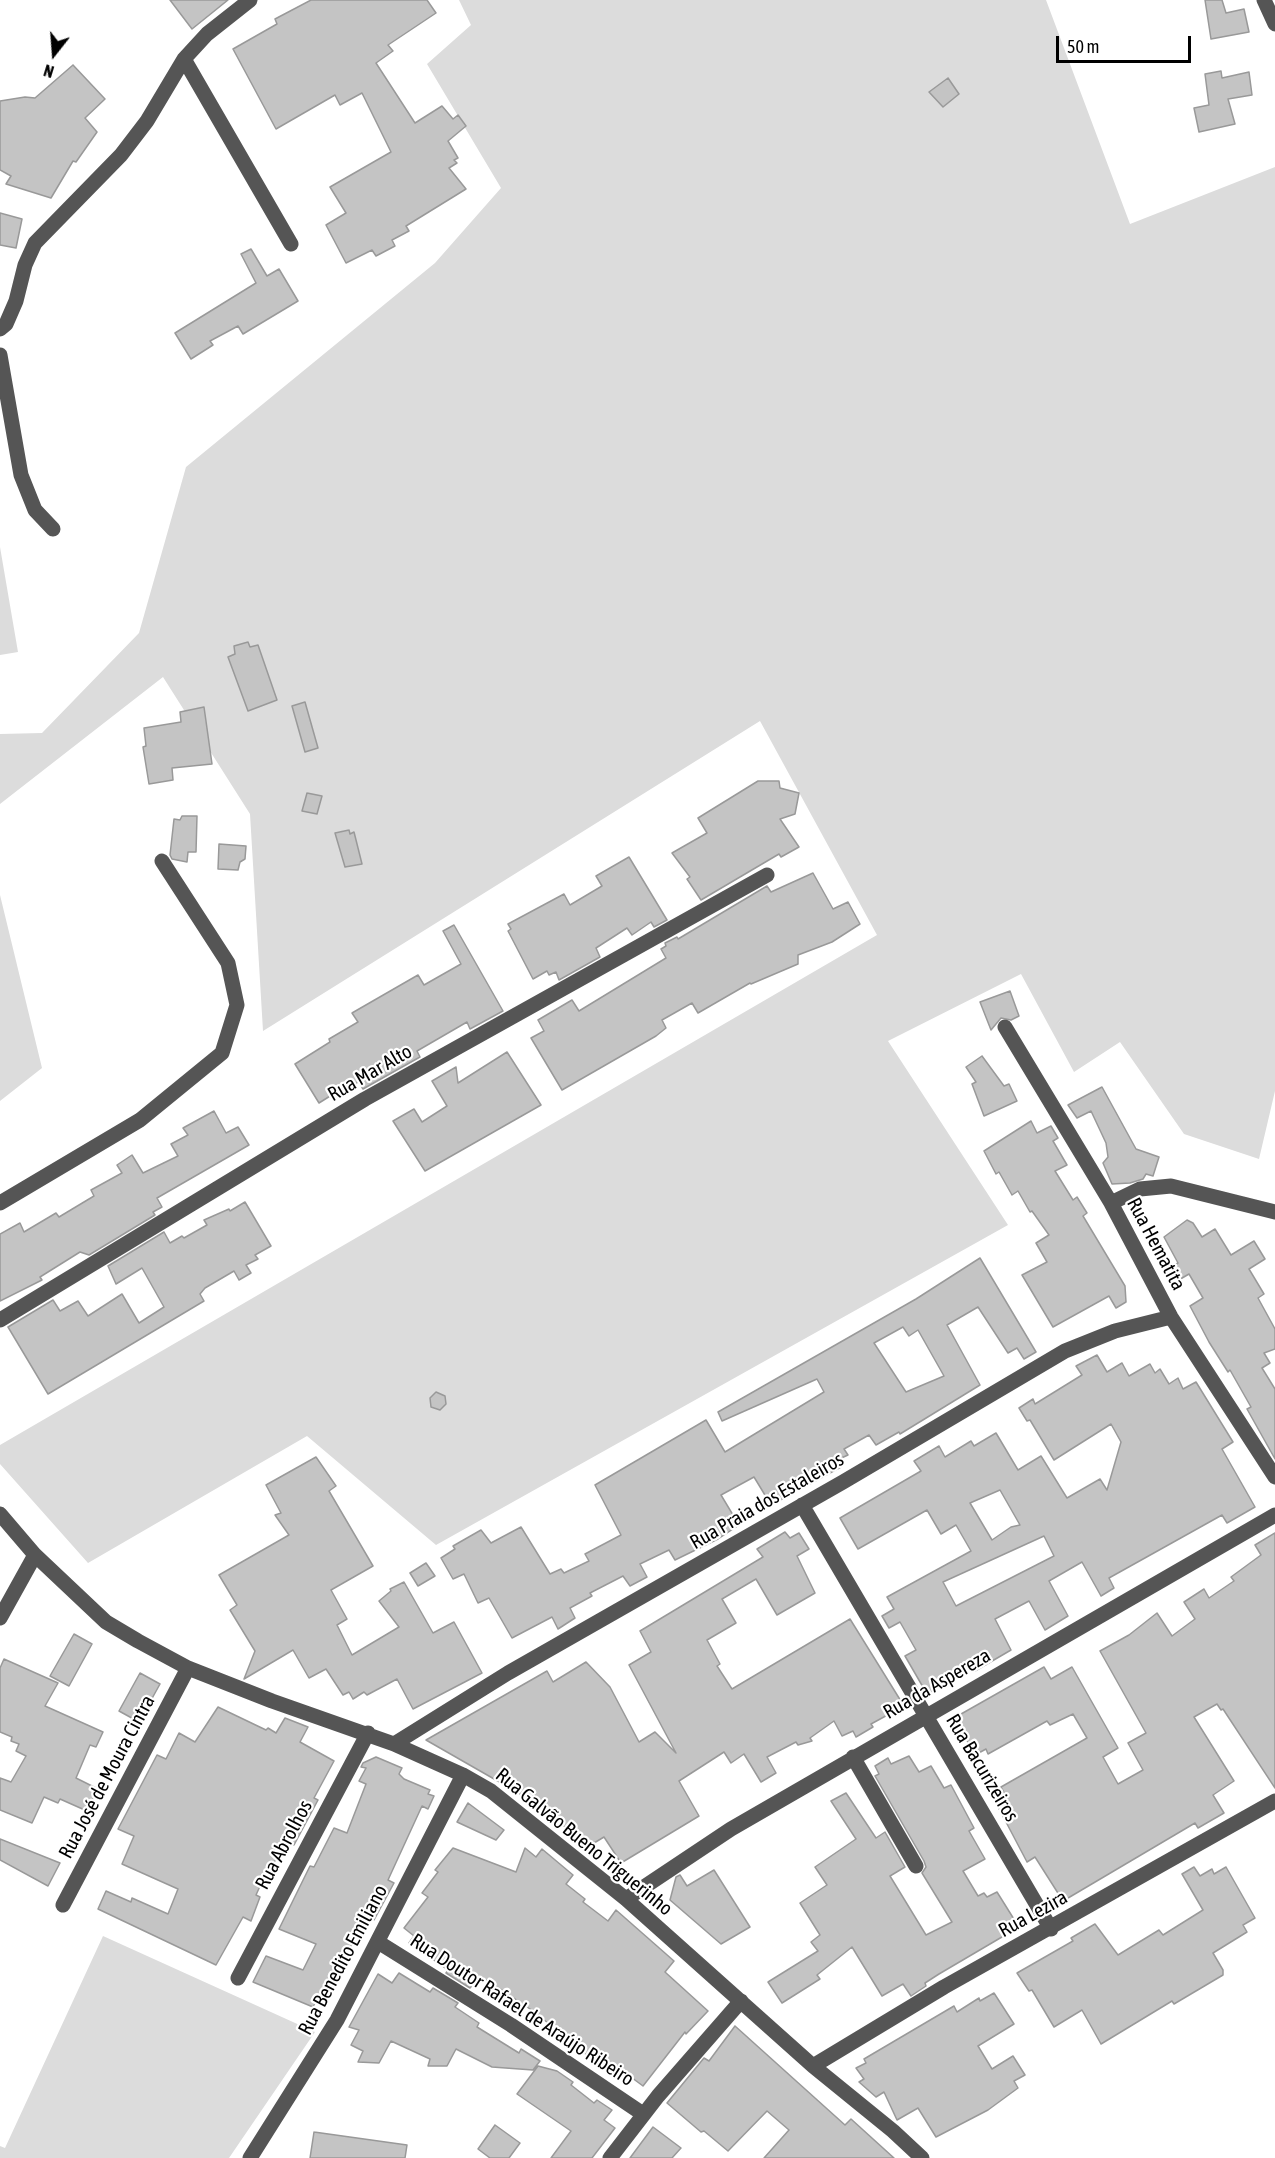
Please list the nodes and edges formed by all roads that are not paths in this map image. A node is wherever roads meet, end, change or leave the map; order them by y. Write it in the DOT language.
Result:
graph roads {
  1 [pos="250,0"];
  2 [pos="1264,0"];
  3 [pos="1275,24"];
  4 [pos="184,59"];
  5 [pos="291,244"];
  6 [pos="0,329"];
  7 [pos="0,355"];
  8 [pos="53,529"];
  9 [pos="162,861"];
  10 [pos="767,875"];
  11 [pos="1005,1027"];
  12 [pos="0,1203"];
  13 [pos="1112,1203"];
  14 [pos="1275,1212"];
  15 [pos="1171,1317"];
  16 [pos="0,1320"];
  17 [pos="1275,1477"];
  18 [pos="802,1505"];
  19 [pos="0,1514"];
  20 [pos="1275,1515"];
  21 [pos="35,1555"];
  22 [pos="0,1618"];
  23 [pos="188,1668"];
  24 [pos="926,1715"];
  25 [pos="368,1733"];
  26 [pos="394,1744"];
  27 [pos="853,1757"];
  28 [pos="463,1775"];
  29 [pos="1275,1801"];
  30 [pos="916,1866"];
  31 [pos="626,1899"];
  32 [pos="63,1905"];
  33 [pos="1051,1929"];
  34 [pos="378,1942"];
  35 [pos="238,1978"];
  36 [pos="741,2001"];
  37 [pos="813,2066"];
  38 [pos="643,2114"];
  39 [pos="250,2158"];
  40 [pos="610,2158"];
  41 [pos="922,2158"];
  1 -- 4 [label="street"];
  2 -- 3 [label="street"];
  4 -- 5 [label="street"];
  4 -- 6 [label="street"];
  7 -- 8 [label="street"];
  9 -- 12 [label="street"];
  10 -- 16 [label="street, Rua Mar Alto"];
  11 -- 13 [label="street, Rua Hematita"];
  13 -- 14 [label="street"];
  13 -- 15 [label="street, Rua Hematita"];
  15 -- 17 [label="street, Rua Hematita"];
  15 -- 18 [label="street, Rua Praia dos Estaleiros"];
  18 -- 24 [label="street, Rua Bacurizeiros"];
  18 -- 26 [label="street, Rua Praia dos Estaleiros"];
  19 -- 21 [label="street, Rua Galvão Bueno Triguerinho"];
  20 -- 24 [label="street, Rua da Aspereza"];
  21 -- 22 [label="street"];
  21 -- 23 [label="street, Rua Galvão Bueno Triguerinho"];
  23 -- 25 [label="street, Rua Galvão Bueno Triguerinho"];
  23 -- 32 [label="street, Rua José de Moura Cintra"];
  24 -- 27 [label="street, Rua da Aspereza"];
  24 -- 33 [label="street, Rua Bacurizeiros"];
  25 -- 26 [label="street, Rua Galvão Bueno Triguerinho"];
  25 -- 35 [label="street, Rua Abrolhos"];
  26 -- 28 [label="street, Rua Galvão Bueno Triguerinho"];
  27 -- 30 [label="street"];
  27 -- 31 [label="street, Rua da Aspereza"];
  28 -- 31 [label="street, Rua Galvão Bueno Triguerinho"];
  28 -- 34 [label="street, Rua Benedito Emiliano"];
  29 -- 33 [label="street, Rua Lezira"];
  31 -- 36 [label="street, Rua Galvão Bueno Triguerinho"];
  33 -- 37 [label="street, Rua Lezira"];
  34 -- 38 [label="street, Rua Doutor Rafael de Araújo Ribeiro"];
  34 -- 39 [label="street, Rua Benedito Emiliano"];
  36 -- 37 [label="street, Rua Galvão Bueno Triguerinho"];
  36 -- 38 [label="street, Rua Doutor Rafael de Araújo Ribeiro"];
  37 -- 41 [label="street, Rua Galvão Bueno Triguerinho"];
  38 -- 40 [label="street, Rua Doutor Rafael de Araújo Ribeiro"];
}
